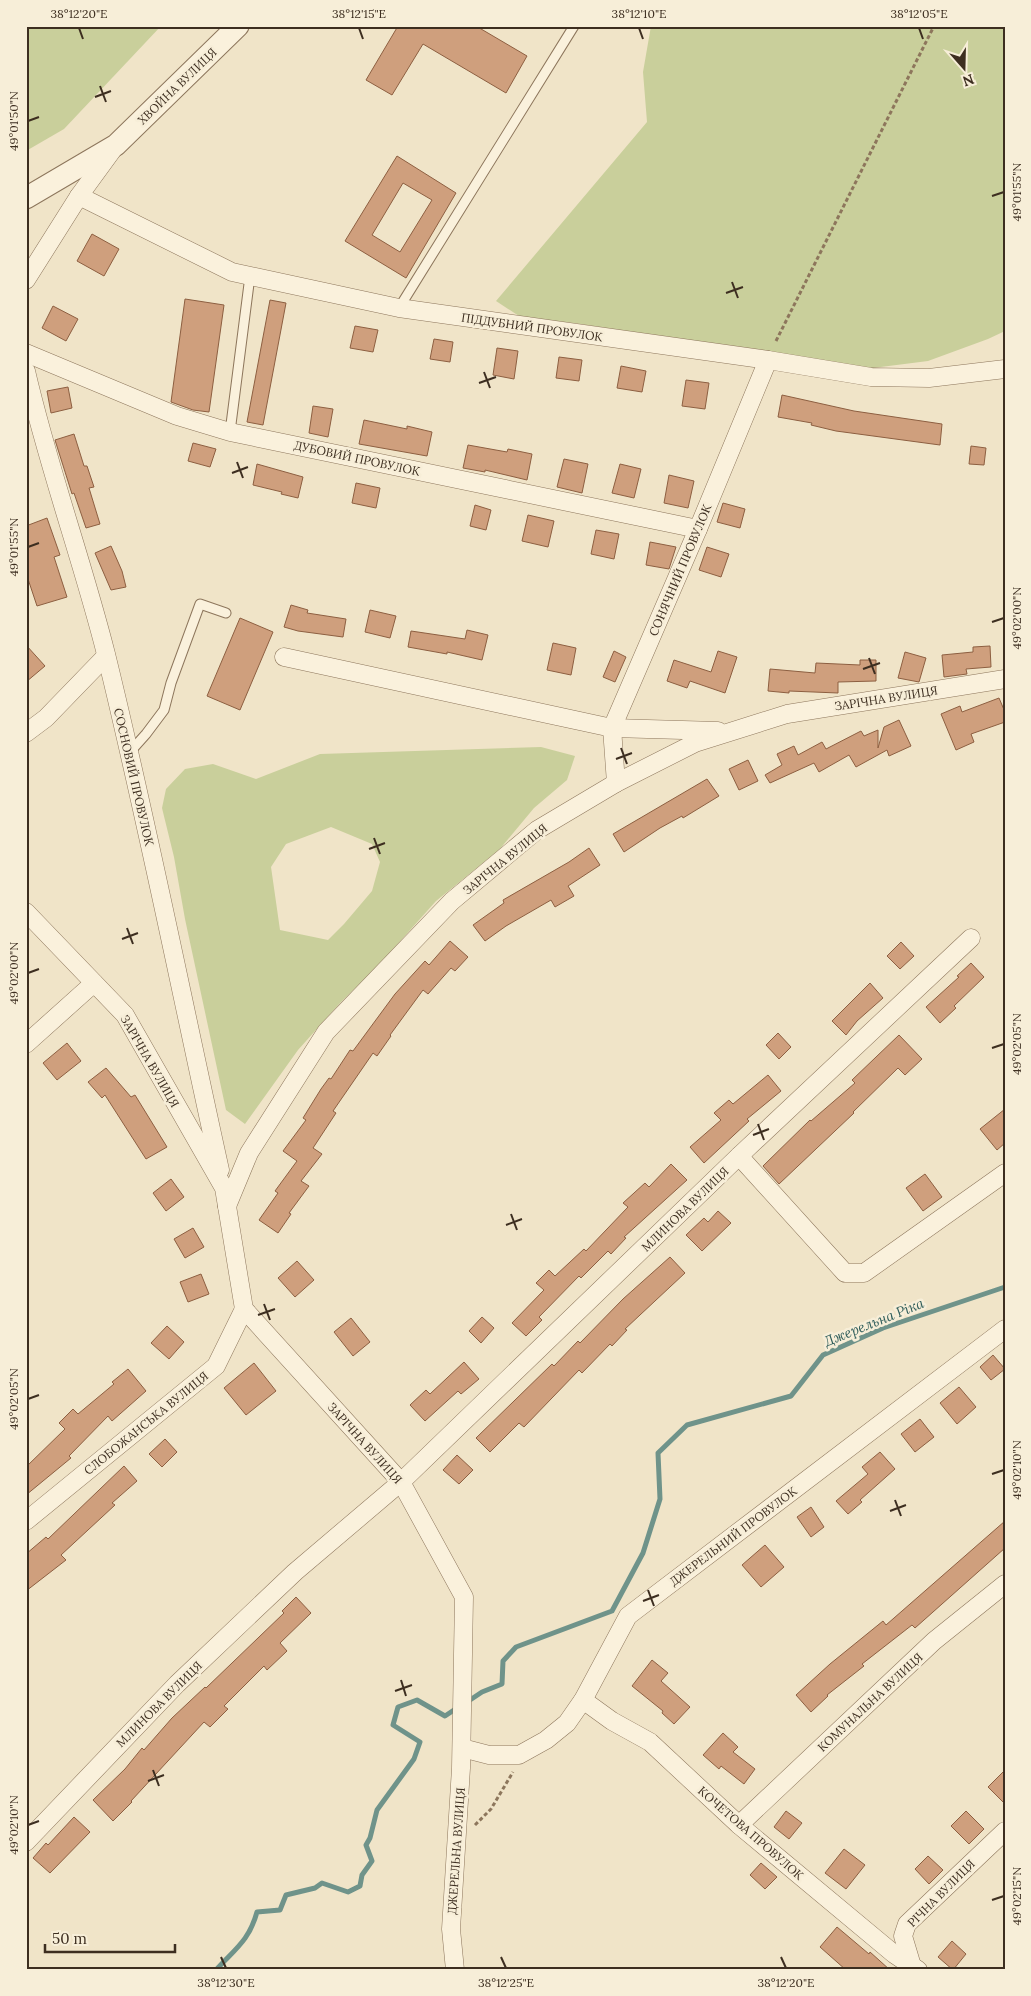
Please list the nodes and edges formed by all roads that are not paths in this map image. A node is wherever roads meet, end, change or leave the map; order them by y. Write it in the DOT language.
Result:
graph roads {
  1 [pos="238,26"];
  2 [pos="574,26"];
  3 [pos="116,145"];
  4 [pos="79,196"];
  5 [pos="26,198"];
  6 [pos="250,276"];
  7 [pos="26,280"];
  8 [pos="399,308"];
  9 [pos="26,353"];
  10 [pos="768,360"];
  11 [pos="1005,368"];
  12 [pos="26,372"];
  13 [pos="230,432"];
  14 [pos="698,529"];
  15 [pos="226,613"];
  16 [pos="106,656"];
  17 [pos="284,657"];
  18 [pos="1005,678"];
  19 [pos="612,728"];
  20 [pos="733,731"];
  21 [pos="26,733"];
  22 [pos="129,753"];
  23 [pos="616,783"];
  24 [pos="26,912"];
  25 [pos="971,938"];
  26 [pos="94,983"];
  27 [pos="26,1044"];
  28 [pos="739,1156"];
  29 [pos="1005,1173"];
  30 [pos="224,1188"];
  31 [pos="227,1206"];
  32 [pos="244,1309"];
  33 [pos="1005,1329"];
  34 [pos="401,1482"];
  35 [pos="26,1521"];
  36 [pos="1005,1584"];
  37 [pos="583,1700"];
  38 [pos="462,1740"];
  39 [pos="740,1826"];
  40 [pos="1005,1831"];
  41 [pos="26,1842"];
  42 [pos="915,1968"];
  43 [pos="455,1970"];
  1 -- 3 [label="street, ХВОЙНА ВУЛИЦЯ"];
  2 -- 8 [label="lane"];
  3 -- 4 [label="street"];
  3 -- 5 [label="street, ХВОЙНА ВУЛИЦЯ"];
  4 -- 6 [label="street, ПІДДУБНИЙ ПРОВУЛОК"];
  4 -- 7 [label="street"];
  6 -- 8 [label="street, ПІДДУБНИЙ ПРОВУЛОК"];
  6 -- 13 [label="lane"];
  8 -- 10 [label="street, ПІДДУБНИЙ ПРОВУЛОК"];
  9 -- 13 [label="street, ДУБОВИЙ ПРОВУЛОК"];
  10 -- 11 [label="street, ПІДДУБНИЙ ПРОВУЛОК"];
  10 -- 14 [label="street, СОНЯЧНИЙ ПРОВУЛОК"];
  12 -- 16 [label="street, СОСНОВИЙ ПРОВУЛОК"];
  13 -- 14 [label="street, ДУБОВИЙ ПРОВУЛОК"];
  14 -- 19 [label="street, СОНЯЧНИЙ ПРОВУЛОК"];
  15 -- 22 [label="lane"];
  16 -- 21 [label="street"];
  16 -- 22 [label="street, СОСНОВИЙ ПРОВУЛОК"];
  17 -- 19 [label="street"];
  18 -- 20 [label="street, ЗАРІЧНА ВУЛИЦЯ"];
  19 -- 20 [label="street"];
  19 -- 23 [label="street, СОНЯЧНИЙ ПРОВУЛОК"];
  20 -- 23 [label="street, ЗАРІЧНА ВУЛИЦЯ"];
  22 -- 30 [label="street, СОСНОВИЙ ПРОВУЛОК"];
  23 -- 31 [label="street, ЗАРІЧНА ВУЛИЦЯ"];
  24 -- 26 [label="street, ЗАРІЧНА ВУЛИЦЯ"];
  25 -- 28 [label="street, МЛИНОВА ВУЛИЦЯ"];
  26 -- 27 [label="street"];
  26 -- 30 [label="street, ЗАРІЧНА ВУЛИЦЯ"];
  28 -- 29 [label="street"];
  28 -- 34 [label="street, МЛИНОВА ВУЛИЦЯ"];
  30 -- 31 [label="street, ЗАРІЧНА ВУЛИЦЯ"];
  31 -- 32 [label="street, ЗАРІЧНА ВУЛИЦЯ"];
  32 -- 34 [label="street, ЗАРІЧНА ВУЛИЦЯ"];
  32 -- 35 [label="street, СЛОБОЖАНСЬКА ВУЛИЦЯ"];
  33 -- 37 [label="street, ДЖЕРЕЛЬНИЙ ПРОВУЛОК"];
  34 -- 38 [label="street, ЗАРІЧНА ВУЛИЦЯ"];
  34 -- 41 [label="street, МЛИНОВА ВУЛИЦЯ"];
  36 -- 39 [label="street, КОМУНАЛЬНА ВУЛИЦЯ"];
  37 -- 38 [label="street, ДЖЕРЕЛЬНИЙ ПРОВУЛОК"];
  37 -- 39 [label="street, КОЧЕТОВА ПРОВУЛОК"];
  38 -- 43 [label="street, ДЖЕРЕЛЬНА ВУЛИЦЯ"];
  39 -- 42 [label="street, КОЧЕТОВА ПРОВУЛОК"];
  40 -- 42 [label="street, РІЧНА ВУЛИЦЯ"];
}
